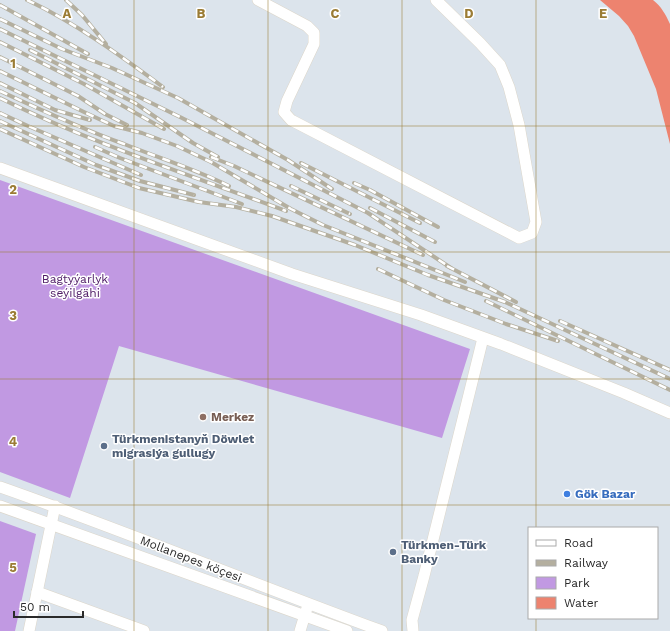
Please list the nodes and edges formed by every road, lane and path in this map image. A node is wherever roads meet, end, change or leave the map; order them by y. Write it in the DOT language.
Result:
graph roads {
  1 [pos="258,0"];
  2 [pos="436,0"];
  3 [pos="0,168"];
  4 [pos="483,338"];
  5 [pos="670,413"];
  6 [pos="0,487"];
  7 [pos="0,506"];
  8 [pos="55,506"];
  9 [pos="51,523"];
  10 [pos="37,592"];
  11 [pos="308,604"];
  12 [pos="305,615"];
  13 [pos="29,631"];
  14 [pos="144,631"];
  15 [pos="300,631"];
  16 [pos="347,631"];
  17 [pos="382,631"];
  18 [pos="413,631"];
  1 -- 2 [label="street"];
  3 -- 4 [label="street"];
  4 -- 5 [label="street"];
  4 -- 18 [label="street"];
  6 -- 8 [label="street, Mollanepes köçesi"];
  7 -- 9 [label="street, Mollanepes köçesi"];
  8 -- 9 [label="street"];
  8 -- 11 [label="street, Mollanepes köçesi"];
  9 -- 10 [label="street"];
  9 -- 12 [label="street, Mollanepes köçesi"];
  10 -- 13 [label="street"];
  10 -- 14 [label="street"];
  11 -- 12 [label="street"];
  11 -- 17 [label="street, Mollanepes köçesi"];
  12 -- 15 [label="street"];
  12 -- 16 [label="street, Mollanepes köçesi"];
}
